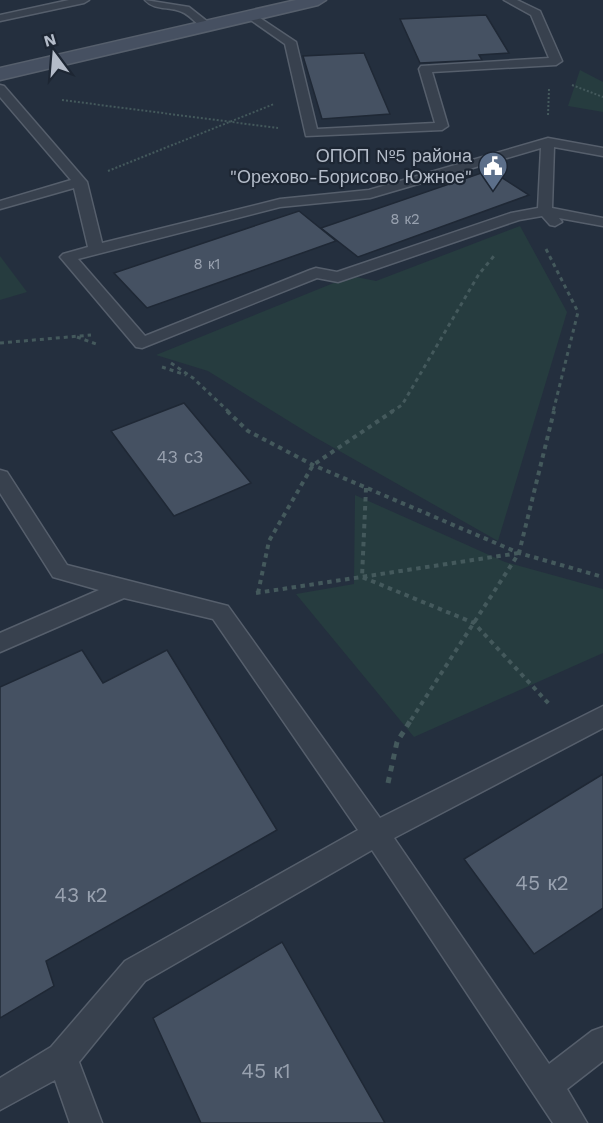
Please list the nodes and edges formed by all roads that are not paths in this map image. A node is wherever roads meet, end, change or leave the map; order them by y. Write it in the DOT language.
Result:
graph roads {
  1 [pos="84,0"];
  2 [pos="150,0"];
  3 [pos="318,0"];
  4 [pos="509,0"];
  5 [pos="250,16"];
  6 [pos="0,18"];
  7 [pos="207,26"];
  8 [pos="0,74"];
  9 [pos="0,89"];
  10 [pos="548,142"];
  11 [pos="603,152"];
  12 [pos="80,182"];
  13 [pos="0,205"];
  14 [pos="544,215"];
  15 [pos="603,222"];
  16 [pos="96,249"];
  17 [pos="0,477"];
  18 [pos="123,589"];
  19 [pos="0,643"];
  20 [pos="603,716"];
  21 [pos="376,834"];
  22 [pos="603,1042"];
  23 [pos="62,1058"];
  24 [pos="547,1085"];
  25 [pos="0,1095"];
  26 [pos="86,1123"];
  27 [pos="571,1123"];
  1 -- 6 [label="lane"];
  2 -- 7 [label="lane"];
  3 -- 5 [label="street"];
  4 -- 5 [label="lane"];
  5 -- 7 [label="street"];
  7 -- 8 [label="street"];
  9 -- 12 [label="lane"];
  10 -- 11 [label="lane"];
  10 -- 14 [label="lane"];
  10 -- 16 [label="lane"];
  12 -- 13 [label="lane"];
  12 -- 16 [label="lane"];
  14 -- 15 [label="lane"];
  14 -- 16 [label="lane"];
  17 -- 18 [label="lane"];
  18 -- 19 [label="lane"];
  18 -- 21 [label="lane"];
  20 -- 21 [label="lane"];
  21 -- 23 [label="lane"];
  21 -- 24 [label="lane"];
  22 -- 24 [label="lane"];
  23 -- 25 [label="lane"];
  23 -- 26 [label="lane"];
  24 -- 27 [label="lane"];
}
